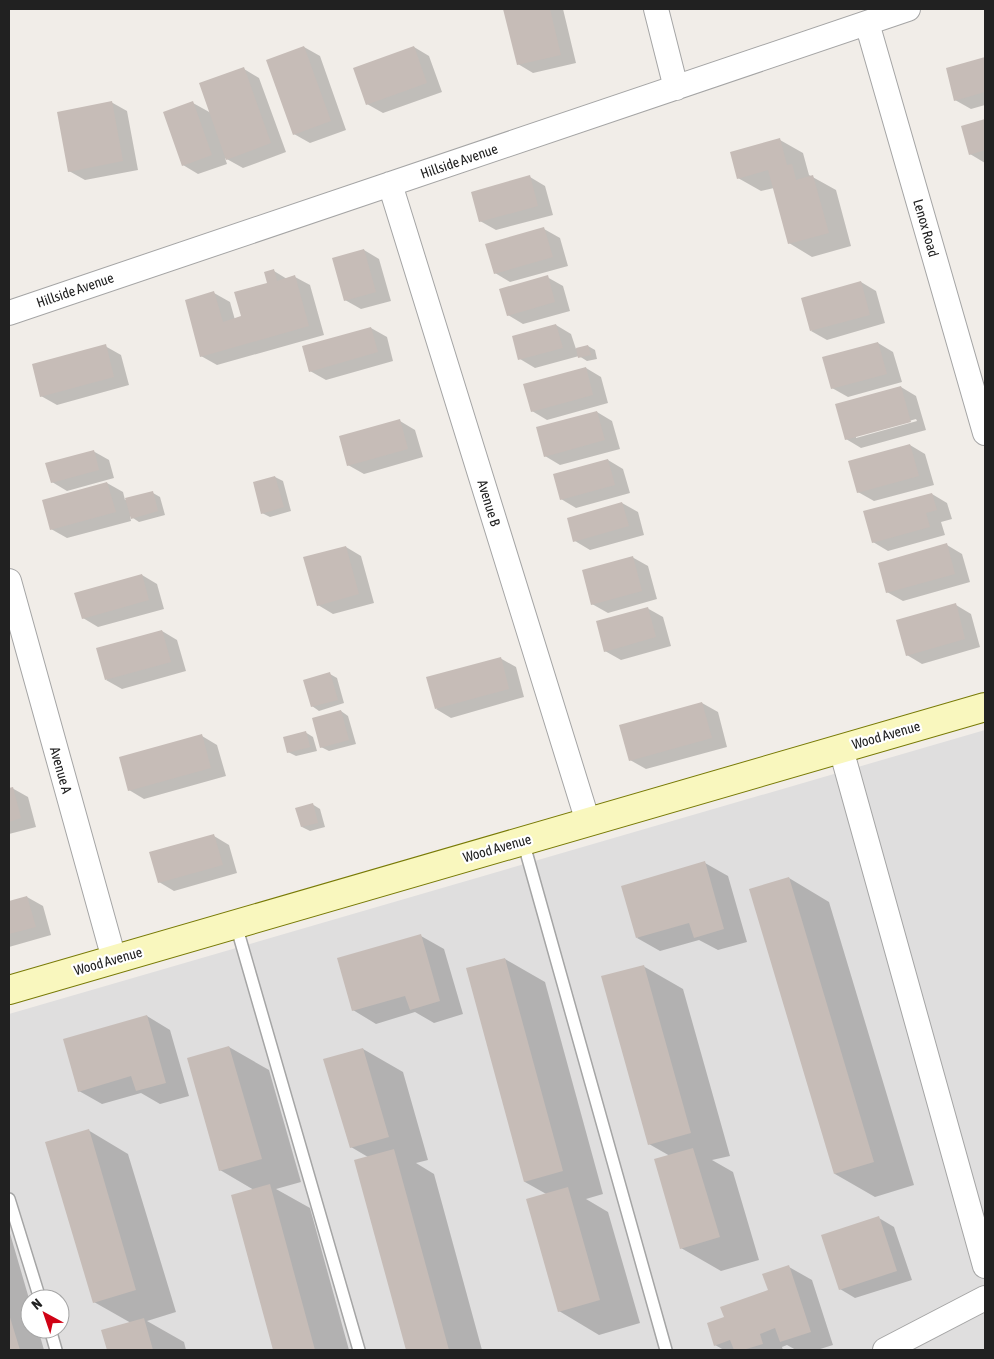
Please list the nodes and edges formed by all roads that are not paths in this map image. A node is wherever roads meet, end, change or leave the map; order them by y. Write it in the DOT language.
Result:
graph roads {
  1 [pos="656,9"];
  2 [pos="908,9"];
  3 [pos="867,23"];
  4 [pos="676,88"];
  5 [pos="390,184"];
  6 [pos="9,313"];
  7 [pos="985,434"];
  8 [pos="9,581"];
  9 [pos="985,706"];
  10 [pos="841,749"];
  11 [pos="588,822"];
  12 [pos="523,841"];
  13 [pos="236,924"];
  14 [pos="114,959"];
  15 [pos="9,990"];
  16 [pos="9,1199"];
  17 [pos="985,1266"];
  18 [pos="37,1289"];
  19 [pos="985,1298"];
  20 [pos="359,1350"];
  21 [pos="666,1350"];
  22 [pos="885,1350"];
  1 -- 4 [label="street"];
  2 -- 3 [label="street, Hillside Avenue"];
  3 -- 4 [label="street, Hillside Avenue"];
  3 -- 7 [label="street, Lenox Road"];
  4 -- 5 [label="street, Hillside Avenue"];
  5 -- 6 [label="street, Hillside Avenue"];
  5 -- 11 [label="street, Avenue B"];
  8 -- 14 [label="street, Avenue A"];
  9 -- 10 [label="street, Wood Avenue"];
  10 -- 11 [label="street, Wood Avenue"];
  10 -- 17 [label="street"];
  11 -- 12 [label="street, Wood Avenue"];
  12 -- 13 [label="street, Wood Avenue"];
  12 -- 21 [label="lane"];
  13 -- 14 [label="street, Wood Avenue"];
  13 -- 20 [label="lane"];
  14 -- 15 [label="street, Wood Avenue"];
  16 -- 18 [label="lane"];
  19 -- 22 [label="street"];
}
